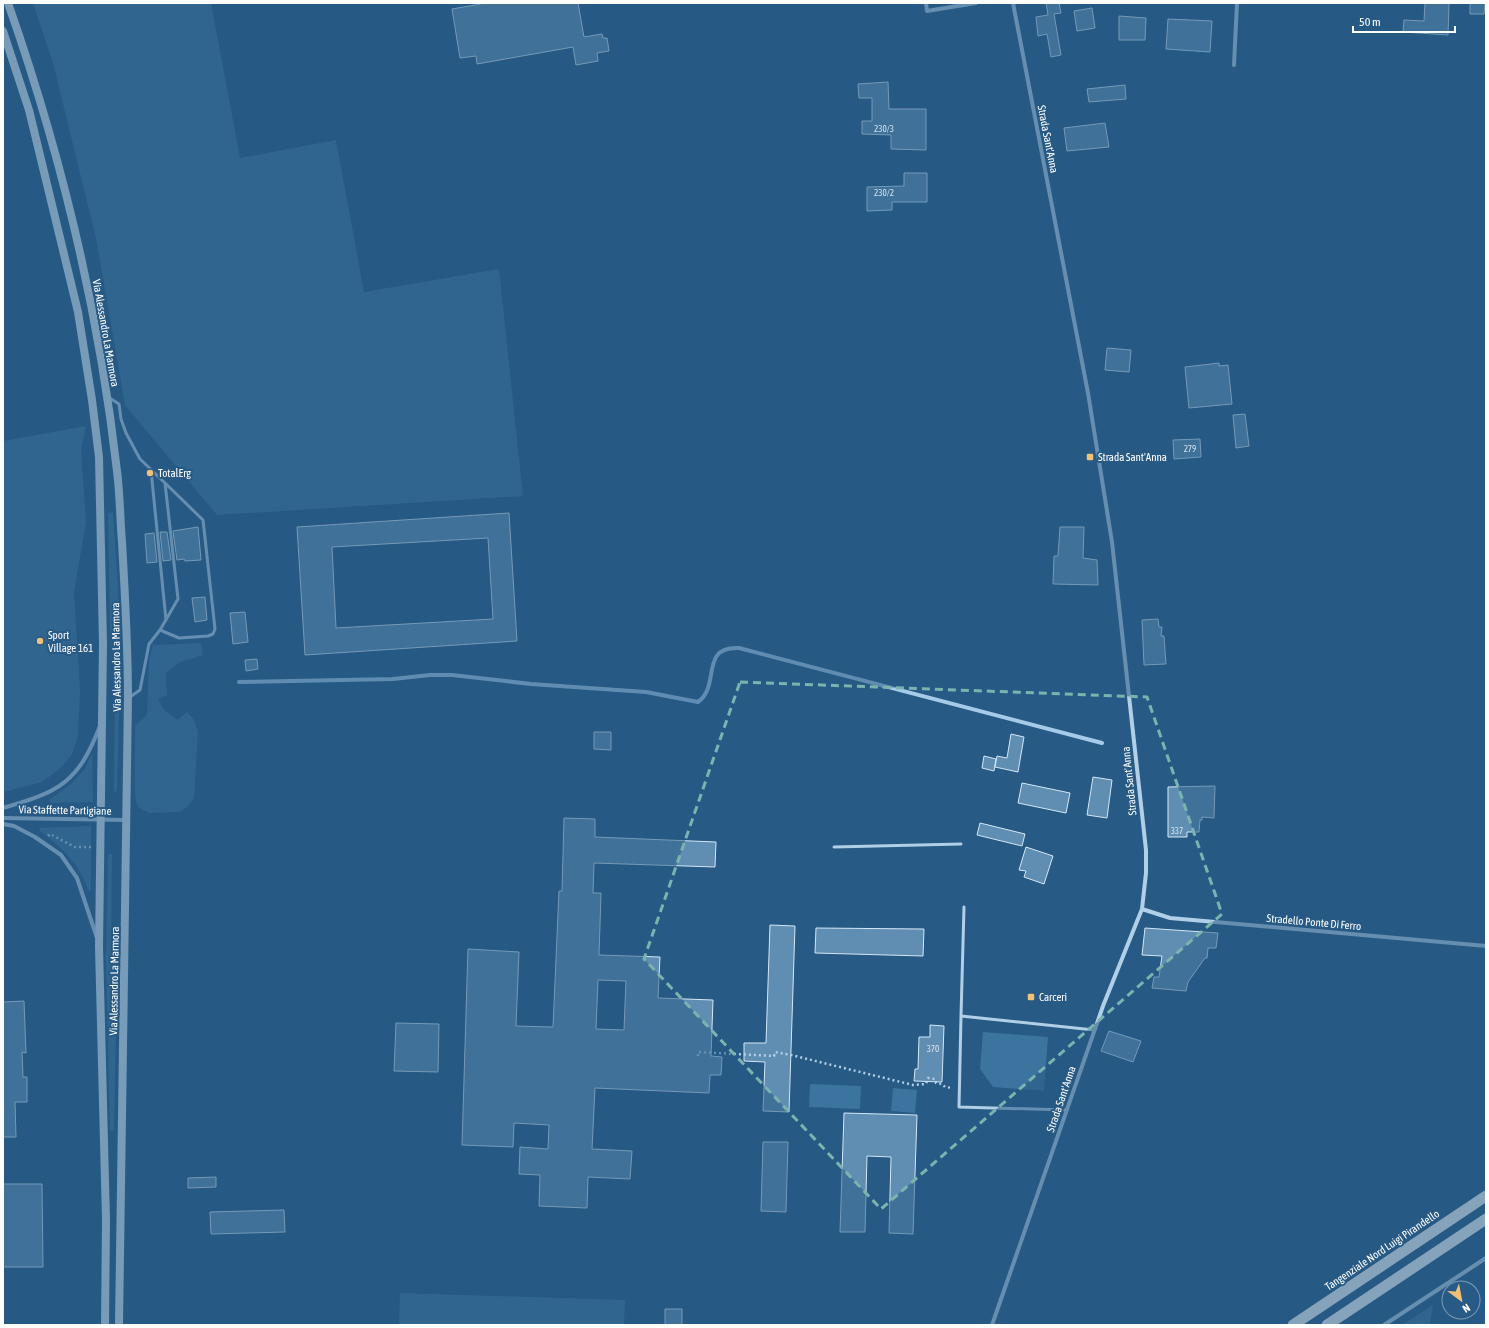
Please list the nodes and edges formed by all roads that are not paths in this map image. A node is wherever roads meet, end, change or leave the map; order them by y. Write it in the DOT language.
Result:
graph roads {
  1 [pos="8,3"];
  2 [pos="926,3"];
  3 [pos="976,3"];
  4 [pos="1013,3"];
  5 [pos="1237,3"];
  6 [pos="3,31"];
  7 [pos="1234,65"];
  8 [pos="106,395"];
  9 [pos="151,469"];
  10 [pos="166,483"];
  11 [pos="166,620"];
  12 [pos="160,630"];
  13 [pos="128,698"];
  14 [pos="101,722"];
  15 [pos="3,808"];
  16 [pos="3,818"];
  17 [pos="102,819"];
  18 [pos="127,820"];
  19 [pos="3,824"];
  20 [pos="961,844"];
  21 [pos="834,847"];
  22 [pos="964,908"];
  23 [pos="1142,909"];
  24 [pos="1486,946"];
  25 [pos="100,947"];
  26 [pos="962,1016"];
  27 [pos="1094,1030"];
  28 [pos="1067,1110"];
  29 [pos="1486,1196"];
  30 [pos="1486,1219"];
  31 [pos="1486,1258"];
  32 [pos="106,1325"];
  33 [pos="119,1325"];
  34 [pos="992,1325"];
  35 [pos="1293,1325"];
  36 [pos="1327,1325"];
  37 [pos="1384,1325"];
  1 -- 8 [label="main road, Via Alessandro La Marmora"];
  2 -- 3 [label="street"];
  4 -- 23 [label="street, Strada Sant'Anna"];
  5 -- 7 [label="street"];
  6 -- 14 [label="main road, Via Alessandro La Marmora"];
  8 -- 9 [label="lane"];
  8 -- 13 [label="main road, Via Alessandro La Marmora"];
  9 -- 10 [label="lane"];
  9 -- 11 [label="lane"];
  10 -- 11 [label="lane"];
  10 -- 12 [label="lane"];
  11 -- 12 [label="lane"];
  12 -- 13 [label="lane"];
  13 -- 18 [label="main road, Via Alessandro La Marmora"];
  14 -- 15 [label="street"];
  14 -- 17 [label="main road, Via Alessandro La Marmora"];
  16 -- 17 [label="street, Via Staffette Partigiane"];
  17 -- 18 [label="street, Via Staffette Partigiane"];
  17 -- 25 [label="main road, Via Alessandro La Marmora"];
  18 -- 33 [label="main road, Via Alessandro La Marmora"];
  19 -- 25 [label="street, Via Staffette Partigiane"];
  20 -- 21 [label="lane"];
  22 -- 26 [label="lane"];
  23 -- 24 [label="street, Stradello Ponte Di Ferro"];
  23 -- 27 [label="street, Strada Sant'Anna"];
  25 -- 32 [label="main road, Via Alessandro La Marmora"];
  26 -- 27 [label="lane"];
  26 -- 28 [label="lane"];
  27 -- 28 [label="street, Strada Sant'Anna"];
  28 -- 34 [label="street, Strada Sant'Anna"];
  29 -- 35 [label="highway, Tangenziale Nord Luigi Pirandello"];
  30 -- 36 [label="highway"];
  31 -- 37 [label="street"];
}
